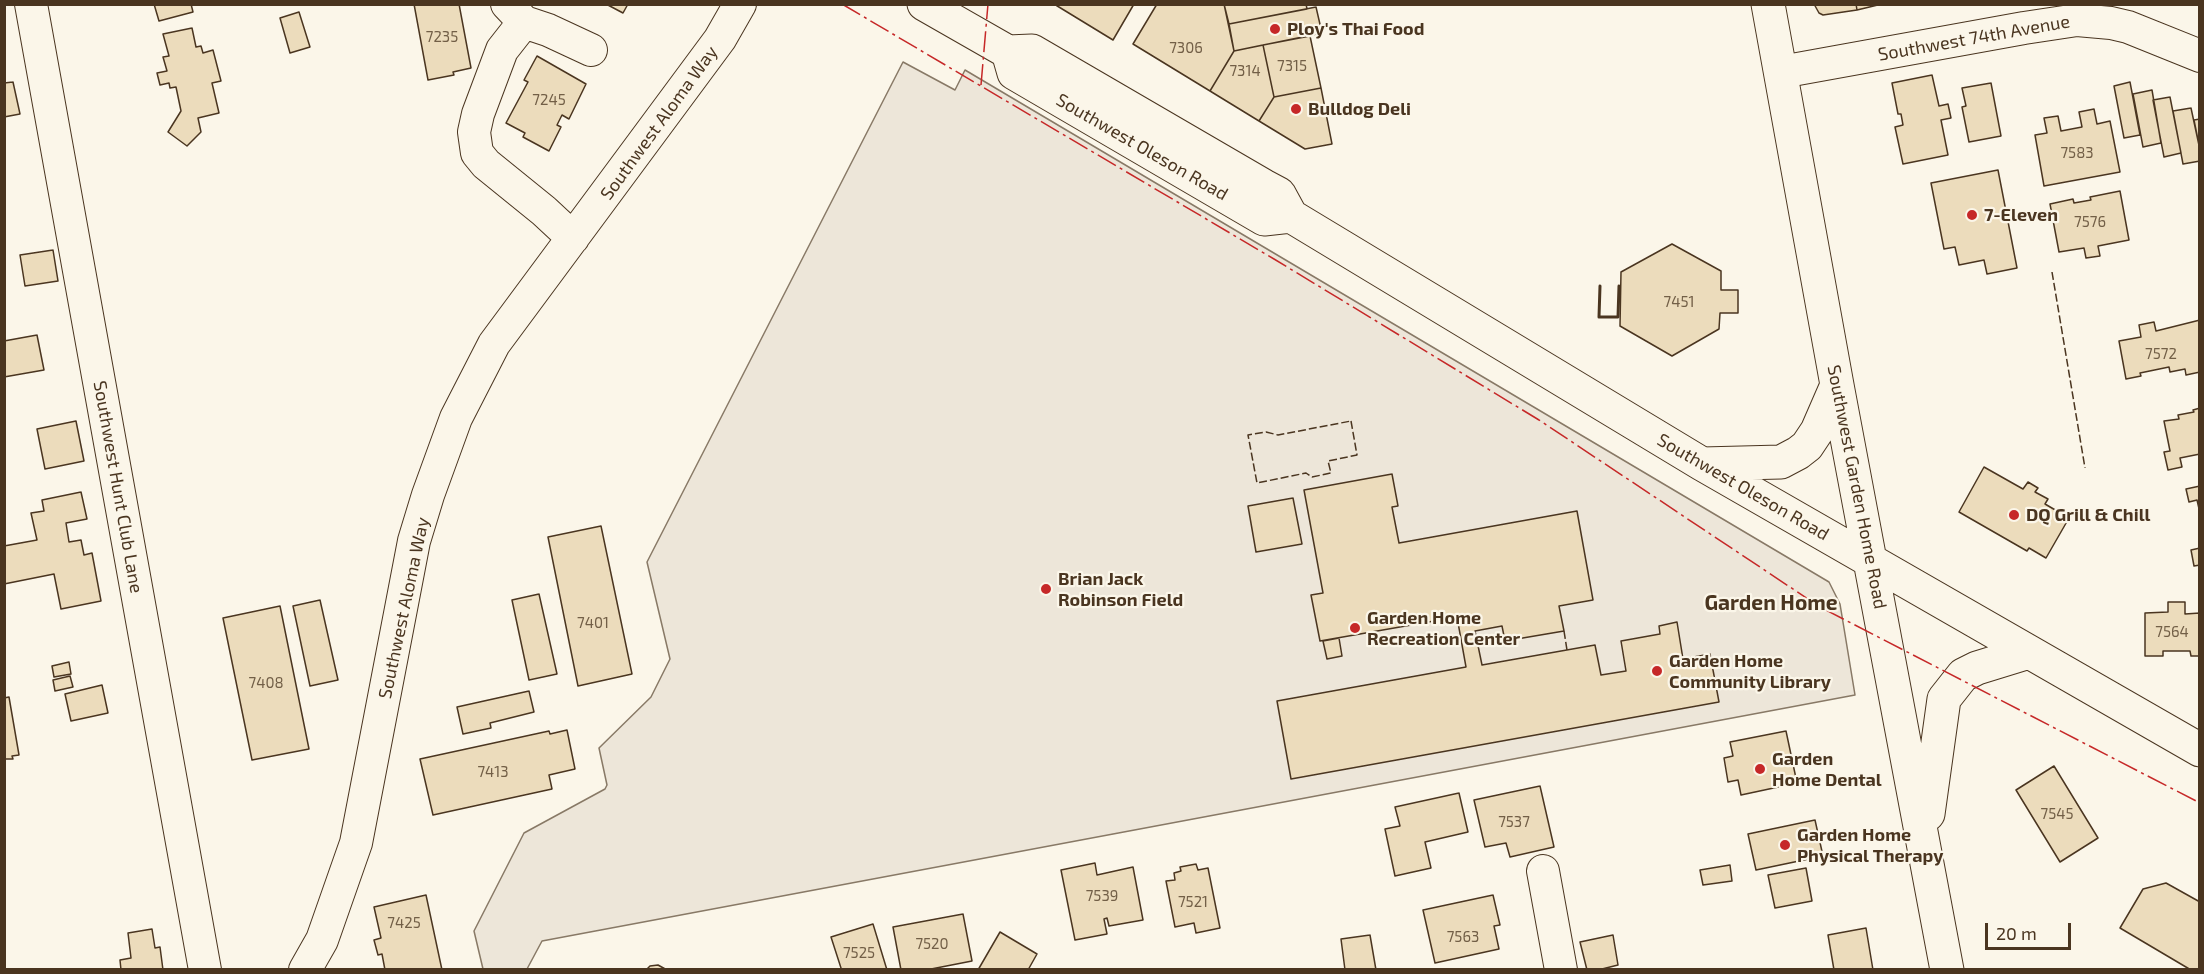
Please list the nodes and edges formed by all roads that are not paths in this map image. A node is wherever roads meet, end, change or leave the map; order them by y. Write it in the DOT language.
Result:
graph roads {
  1 [pos="31,4"];
  2 [pos="740,4"];
  3 [pos="924,4"];
  4 [pos="1768,4"];
  5 [pos="515,13"];
  6 [pos="591,50"];
  7 [pos="2199,56"];
  8 [pos="1781,72"];
  9 [pos="573,238"];
  10 [pos="1837,385"];
  11 [pos="1702,464"];
  12 [pos="1871,562"];
  13 [pos="2029,652"];
  14 [pos="2199,750"];
  15 [pos="1924,843"];
  16 [pos="1544,871"];
  17 [pos="205,969"];
  18 [pos="306,969"];
  19 [pos="1562,969"];
  20 [pos="1947,969"];
  1 -- 17 [label="street, Southwest Hunt Club Lane"];
  2 -- 9 [label="street, Southwest Aloma Way"];
  3 -- 11 [label="main road, Southwest Oleson Road"];
  4 -- 8 [label="main road, Southwest Garden Home Road"];
  5 -- 6 [label="street"];
  5 -- 9 [label="street"];
  7 -- 8 [label="street, Southwest 74th Avenue"];
  8 -- 10 [label="main road, Southwest Garden Home Road"];
  9 -- 18 [label="street, Southwest Aloma Way"];
  10 -- 11 [label="main road"];
  10 -- 12 [label="main road, Southwest Garden Home Road"];
  11 -- 12 [label="main road, Southwest Oleson Road"];
  12 -- 13 [label="main road, Southwest Oleson Road"];
  12 -- 15 [label="main road, Southwest Garden Home Road"];
  13 -- 14 [label="main road, Southwest Oleson Road"];
  13 -- 15 [label="main road"];
  15 -- 20 [label="main road, Southwest Garden Home Road"];
  16 -- 19 [label="street"];
}
